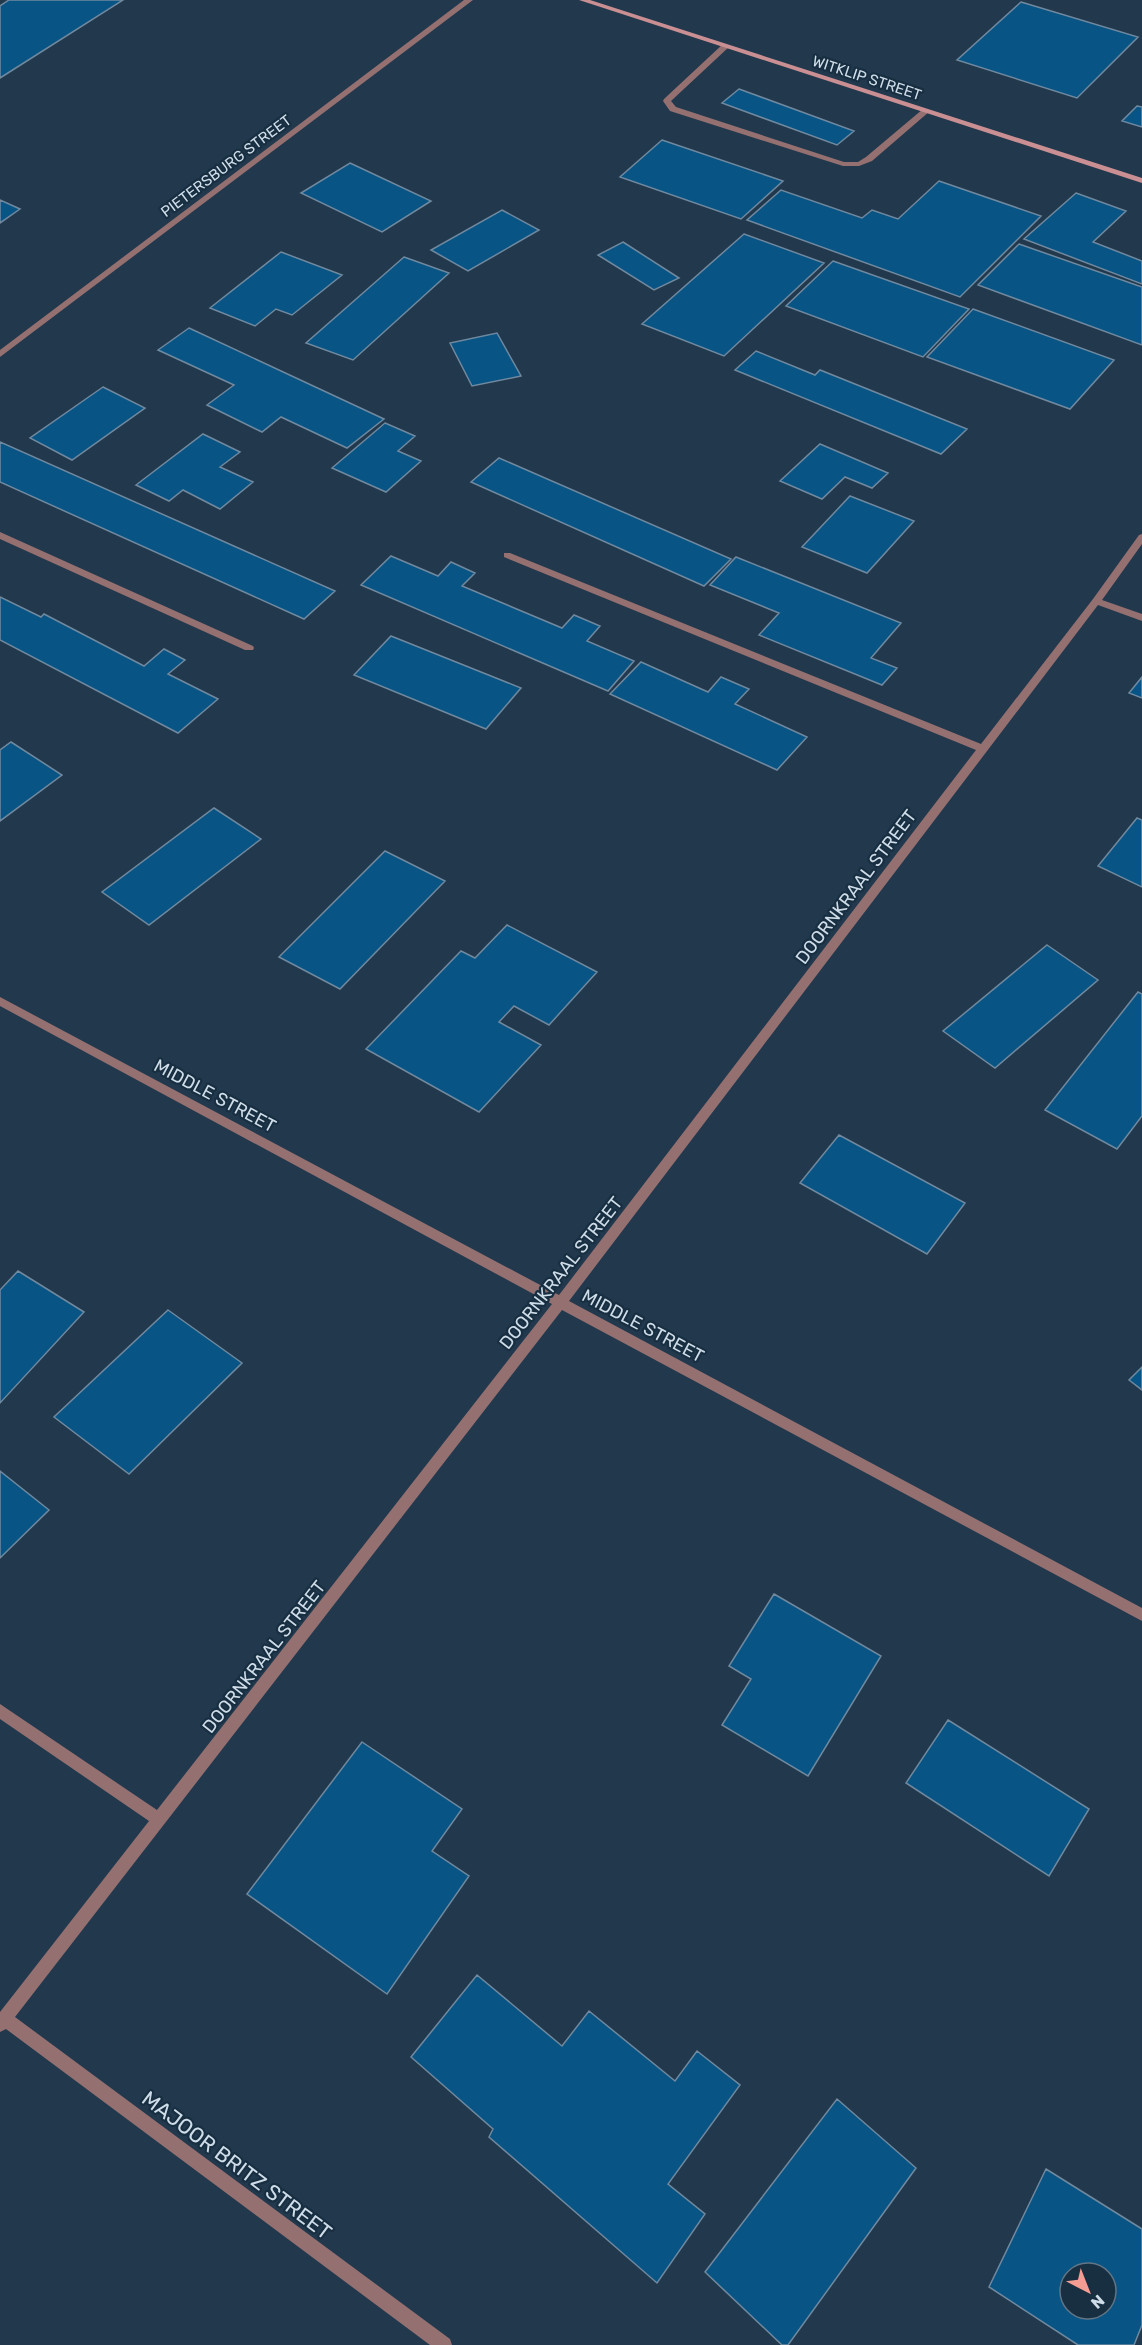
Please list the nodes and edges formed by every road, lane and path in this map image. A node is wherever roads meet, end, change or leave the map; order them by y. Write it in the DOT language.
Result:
graph roads {
  1 [pos="469,0"];
  2 [pos="583,0"];
  3 [pos="726,46"];
  4 [pos="926,111"];
  5 [pos="1142,181"];
  6 [pos="0,354"];
  7 [pos="0,535"];
  8 [pos="1142,537"];
  9 [pos="507,555"];
  10 [pos="1096,601"];
  11 [pos="1142,618"];
  12 [pos="249,648"];
  13 [pos="983,749"];
  14 [pos="0,1001"];
  15 [pos="561,1302"];
  16 [pos="1142,1615"];
  17 [pos="0,1711"];
  18 [pos="160,1820"];
  19 [pos="2,2021"];
  20 [pos="444,2345"];
  1 -- 6 [label="street, PIETERSBURG STREET"];
  2 -- 3 [label="main road, WITKLIP STREET"];
  3 -- 4 [label="main road, WITKLIP STREET"];
  3 -- 4 [label="street"];
  4 -- 5 [label="main road, WITKLIP STREET"];
  7 -- 12 [label="street"];
  8 -- 10 [label="street, DOORNKRAAL STREET"];
  9 -- 13 [label="street"];
  10 -- 11 [label="street"];
  10 -- 13 [label="street, DOORNKRAAL STREET"];
  13 -- 15 [label="street, DOORNKRAAL STREET"];
  14 -- 15 [label="street, MIDDLE STREET"];
  15 -- 16 [label="street, MIDDLE STREET"];
  15 -- 18 [label="street, DOORNKRAAL STREET"];
  17 -- 18 [label="street"];
  18 -- 19 [label="street, DOORNKRAAL STREET"];
  19 -- 20 [label="street, MAJOOR BRITZ STREET"];
}
